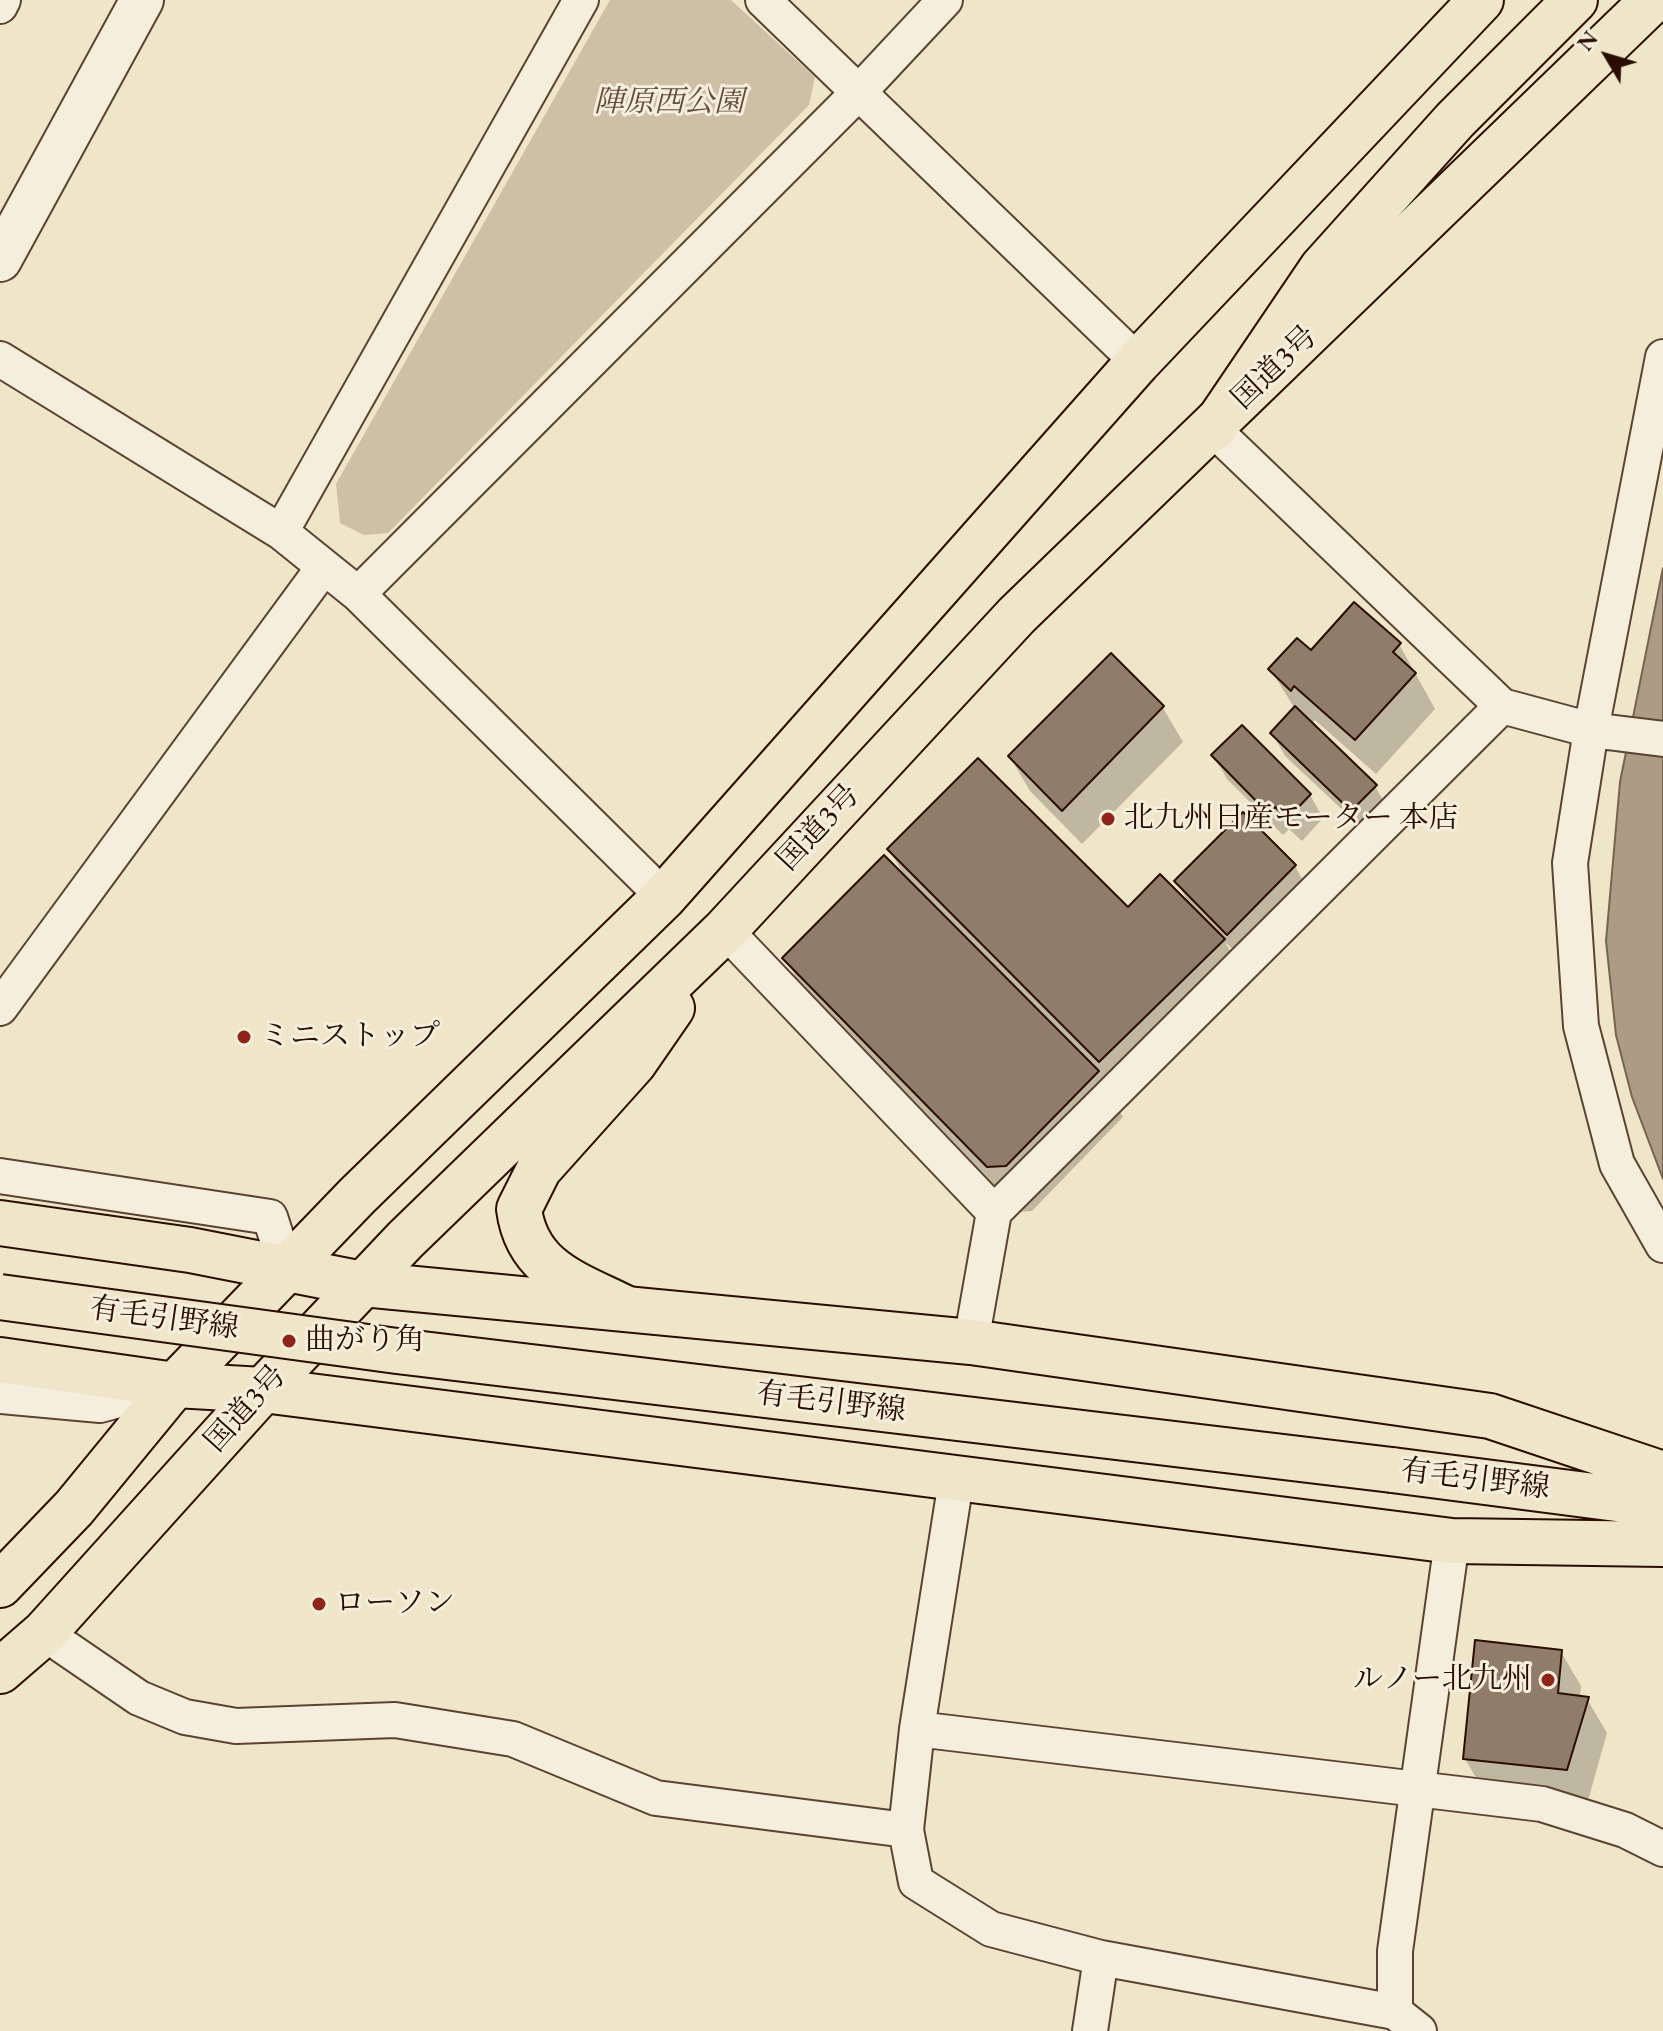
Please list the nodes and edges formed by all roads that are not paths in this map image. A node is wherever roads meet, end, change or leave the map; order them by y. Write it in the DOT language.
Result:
graph roads {
  1 [pos="3,0"];
  2 [pos="142,0"];
  3 [pos="581,0"];
  4 [pos="763,0"];
  5 [pos="945,0"];
  6 [pos="1481,0"];
  7 [pos="1575,0"];
  8 [pos="1653,0"];
  9 [pos="0,6"];
  10 [pos="857,94"];
  11 [pos="0,260"];
  12 [pos="1663,357"];
  13 [pos="0,359"];
  14 [pos="1138,362"];
  15 [pos="1213,429"];
  16 [pos="281,532"];
  17 [pos="323,568"];
  18 [pos="358,594"];
  19 [pos="1502,706"];
  20 [pos="1607,731"];
  21 [pos="1663,739"];
  22 [pos="664,897"];
  23 [pos="725,930"];
  24 [pos="0,1008"];
  25 [pos="0,1176"];
  26 [pos="994,1212"];
  27 [pos="0,1223"];
  28 [pos="1663,1245"];
  29 [pos="287,1270"];
  30 [pos="363,1284"];
  31 [pos="0,1297"];
  32 [pos="627,1309"];
  33 [pos="971,1342"];
  34 [pos="19,1362"];
  35 [pos="175,1385"];
  36 [pos="263,1390"];
  37 [pos="0,1396"];
  38 [pos="1663,1474"];
  39 [pos="956,1481"];
  40 [pos="1663,1505"];
  41 [pos="1452,1541"];
  42 [pos="1663,1544"];
  43 [pos="0,1585"];
  44 [pos="44,1633"];
  45 [pos="0,1671"];
  46 [pos="917,1729"];
  47 [pos="1418,1789"];
  48 [pos="906,1830"];
  49 [pos="1663,1849"];
  50 [pos="1101,1958"];
  51 [pos="1407,2022"];
  52 [pos="1090,2031"];
  1 -- 9 [label="street"];
  2 -- 11 [label="street"];
  3 -- 16 [label="street"];
  4 -- 10 [label="street"];
  5 -- 10 [label="street"];
  6 -- 14 [label="main road"];
  7 -- 15 [label="main road"];
  8 -- 15 [label="main road, 国道3号"];
  10 -- 14 [label="street"];
  10 -- 18 [label="street"];
  12 -- 20 [label="street"];
  13 -- 16 [label="street"];
  14 -- 22 [label="main road"];
  15 -- 19 [label="street"];
  15 -- 23 [label="main road, 国道3号"];
  16 -- 17 [label="street"];
  17 -- 18 [label="street"];
  17 -- 24 [label="street"];
  18 -- 22 [label="street"];
  19 -- 20 [label="street"];
  19 -- 26 [label="street"];
  20 -- 21 [label="street"];
  20 -- 28 [label="street"];
  22 -- 29 [label="main road"];
  23 -- 26 [label="street"];
  23 -- 30 [label="main road, 国道3号"];
  23 -- 32 [label="main road"];
  25 -- 29 [label="street"];
  26 -- 33 [label="street"];
  27 -- 29 [label="main road"];
  29 -- 30 [label="main road"];
  29 -- 35 [label="main road"];
  30 -- 32 [label="main road"];
  30 -- 36 [label="main road, 国道3号"];
  31 -- 40 [label="main road, 有毛引野線, bridge"];
  32 -- 33 [label="main road"];
  33 -- 38 [label="main road"];
  34 -- 35 [label="main road"];
  35 -- 36 [label="main road"];
  35 -- 37 [label="street"];
  35 -- 43 [label="main road"];
  36 -- 39 [label="main road"];
  36 -- 44 [label="main road, 国道3号"];
  39 -- 41 [label="main road"];
  39 -- 46 [label="street"];
  41 -- 42 [label="main road"];
  41 -- 47 [label="street"];
  44 -- 45 [label="main road, 国道3号"];
  44 -- 48 [label="street"];
  46 -- 47 [label="street"];
  46 -- 48 [label="street"];
  47 -- 49 [label="street"];
  47 -- 51 [label="street"];
  48 -- 50 [label="street"];
  50 -- 51 [label="street"];
  50 -- 52 [label="street"];
}
